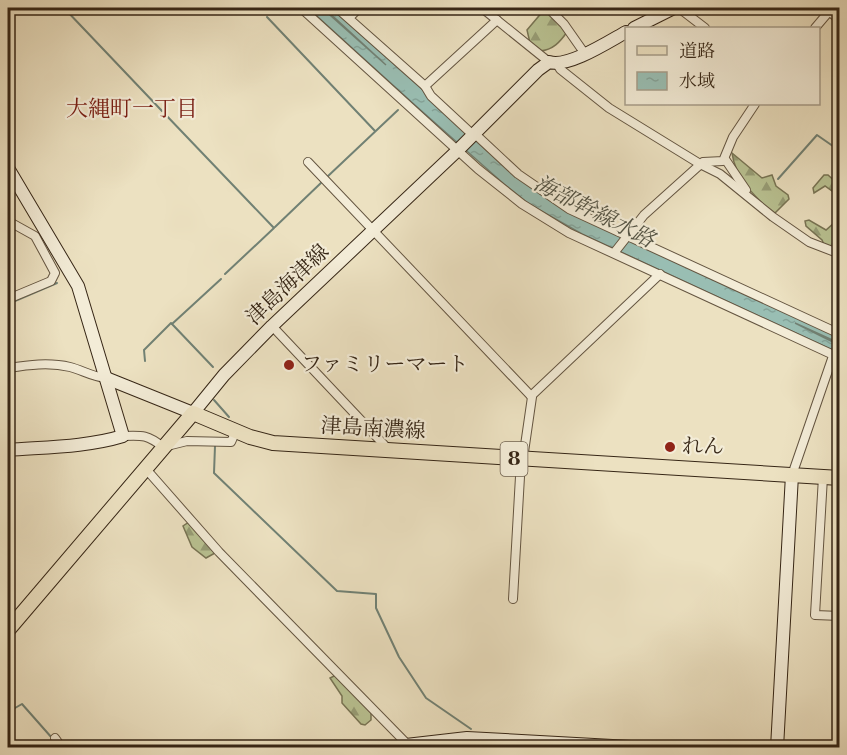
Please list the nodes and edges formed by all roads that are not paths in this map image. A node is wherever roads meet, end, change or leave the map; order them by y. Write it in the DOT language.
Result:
graph roads {
  1 [pos="301,8"];
  2 [pos="337,8"];
  3 [pos="359,8"];
  4 [pos="482,8"];
  5 [pos="548,8"];
  6 [pos="679,8"];
  7 [pos="666,9"];
  8 [pos="829,9"];
  9 [pos="349,18"];
  10 [pos="497,20"];
  11 [pos="840,20"];
  12 [pos="636,27"];
  13 [pos="704,27"];
  14 [pos="816,27"];
  15 [pos="625,33"];
  16 [pos="585,54"];
  17 [pos="553,63"];
  18 [pos="424,86"];
  19 [pos="754,105"];
  20 [pos="473,134"];
  21 [pos="459,148"];
  22 [pos="725,159"];
  23 [pos="308,162"];
  24 [pos="700,164"];
  25 [pos="8,168"];
  26 [pos="749,196"];
  27 [pos="8,221"];
  28 [pos="374,230"];
  29 [pos="627,237"];
  30 [pos="615,252"];
  31 [pos="840,254"];
  32 [pos="660,274"];
  33 [pos="8,299"];
  34 [pos="272,326"];
  35 [pos="840,334"];
  36 [pos="837,353"];
  37 [pos="8,368"];
  38 [pos="106,378"];
  39 [pos="531,396"];
  40 [pos="193,413"];
  41 [pos="236,431"];
  42 [pos="123,436"];
  43 [pos="163,447"];
  44 [pos="8,450"];
  45 [pos="390,451"];
  46 [pos="522,459"];
  47 [pos="146,469"];
  48 [pos="792,475"];
  49 [pos="823,477"];
  50 [pos="840,478"];
  51 [pos="513,599"];
  52 [pos="840,616"];
  53 [pos="8,630"];
  54 [pos="55,738"];
  55 [pos="62,747"];
  56 [pos="404,747"];
  57 [pos="649,747"];
  58 [pos="777,747"];
  1 -- 21 [label="street"];
  2 -- 9 [label="street"];
  3 -- 9 [label="street"];
  4 -- 10 [label="street"];
  5 -- 16 [label="street"];
  6 -- 13 [label="street"];
  7 -- 12 [label="main road"];
  8 -- 11 [label="street"];
  8 -- 14 [label="street"];
  9 -- 18 [label="street"];
  10 -- 17 [label="street"];
  10 -- 18 [label="street"];
  15 -- 16 [label="main road, 津島海津線"];
  16 -- 17 [label="main road, 津島海津線"];
  17 -- 20 [label="main road, 津島海津線"];
  17 -- 24 [label="street"];
  18 -- 20 [label="street"];
  19 -- 22 [label="street"];
  20 -- 21 [label="main road, 津島海津線"];
  20 -- 29 [label="street"];
  21 -- 28 [label="main road, 津島海津線"];
  21 -- 30 [label="street"];
  22 -- 24 [label="street"];
  22 -- 26 [label="street"];
  23 -- 28 [label="street"];
  24 -- 26 [label="street"];
  24 -- 29 [label="street"];
  25 -- 38 [label="main road"];
  26 -- 31 [label="street"];
  27 -- 33 [label="street"];
  28 -- 34 [label="main road, 津島海津線"];
  28 -- 39 [label="street"];
  29 -- 30 [label="street"];
  29 -- 35 [label="street"];
  30 -- 32 [label="street"];
  32 -- 36 [label="street"];
  32 -- 39 [label="street"];
  34 -- 40 [label="main road, 津島海津線"];
  34 -- 45 [label="street"];
  36 -- 48 [label="street"];
  37 -- 38 [label="street"];
  38 -- 40 [label="main road"];
  38 -- 42 [label="main road"];
  39 -- 46 [label="street"];
  40 -- 41 [label="main road, 津島南濃線 / 8"];
  40 -- 43 [label="main road"];
  41 -- 43 [label="street"];
  41 -- 45 [label="main road, 津島南濃線 / 8"];
  42 -- 43 [label="street"];
  42 -- 44 [label="main road"];
  43 -- 47 [label="main road"];
  45 -- 46 [label="main road, 津島南濃線 / 8"];
  46 -- 48 [label="main road, 津島南濃線 / 8"];
  46 -- 51 [label="street"];
  47 -- 53 [label="main road"];
  47 -- 56 [label="street"];
  48 -- 49 [label="main road, 津島南濃線 / 8"];
  48 -- 58 [label="main road"];
  49 -- 50 [label="main road, 津島南濃線 / 8"];
  49 -- 52 [label="street"];
  54 -- 55 [label="street"];
  56 -- 57 [label="main road"];
}
